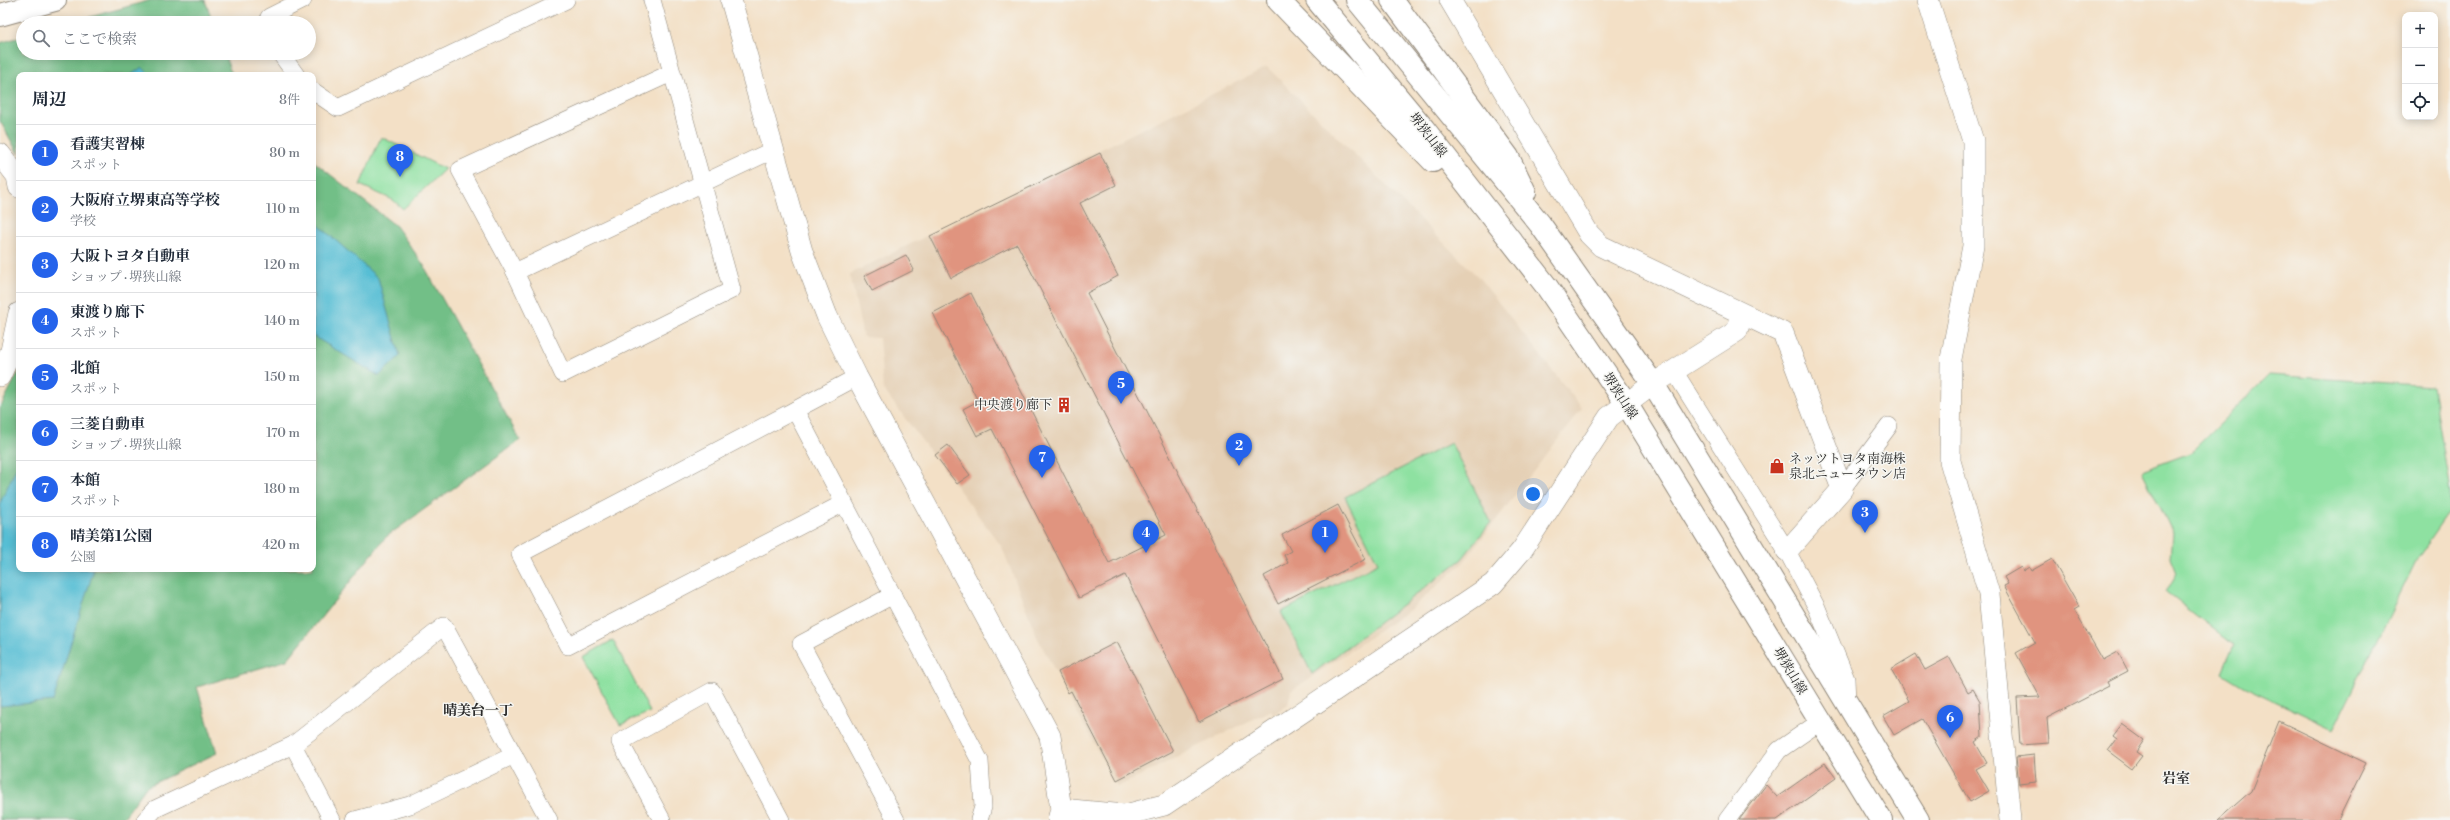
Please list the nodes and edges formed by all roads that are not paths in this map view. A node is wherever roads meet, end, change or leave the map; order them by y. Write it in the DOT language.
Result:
graph roads {
  1 [pos="55,0"];
  2 [pos="303,0"];
  3 [pos="566,0"];
  4 [pos="652,0"];
  5 [pos="731,0"];
  6 [pos="1278,0"];
  7 [pos="1317,0"];
  8 [pos="1357,0"];
  9 [pos="1392,0"];
  10 [pos="1928,0"];
  11 [pos="1452,1"];
  12 [pos="0,15"];
  13 [pos="271,16"];
  14 [pos="285,60"];
  15 [pos="294,72"];
  16 [pos="671,73"];
  17 [pos="316,93"];
  18 [pos="773,150"];
  19 [pos="0,154"];
  20 [pos="16,175"];
  21 [pos="702,183"];
  22 [pos="1540,224"];
  23 [pos="1507,238"];
  24 [pos="516,272"];
  25 [pos="1742,315"];
  26 [pos="16,327"];
  27 [pos="1674,371"];
  28 [pos="0,376"];
  29 [pos="857,377"];
  30 [pos="1653,384"];
  31 [pos="1626,404"];
  32 [pos="795,410"];
  33 [pos="1889,426"];
  34 [pos="1842,488"];
  35 [pos="844,503"];
  36 [pos="1787,551"];
  37 [pos="893,595"];
  38 [pos="1847,703"];
  39 [pos="1821,722"];
  40 [pos="293,745"];
  41 [pos="514,755"];
  42 [pos="1060,815"];
  43 [pos="155,816"];
  44 [pos="332,820"];
  45 [pos="355,820"];
  46 [pos="549,820"];
  47 [pos="662,820"];
  48 [pos="781,820"];
  49 [pos="896,820"];
  50 [pos="979,820"];
  51 [pos="1727,820"];
  52 [pos="1881,820"];
  53 [pos="1918,820"];
  54 [pos="2010,820"];
  1 -- 12 [label="main road"];
  2 -- 13 [label="street"];
  3 -- 17 [label="street"];
  4 -- 16 [label="street"];
  5 -- 18 [label="street"];
  6 -- 23 [label="main road"];
  7 -- 23 [label="main road, 堺狭山線"];
  8 -- 22 [label="main road"];
  9 -- 22 [label="main road"];
  10 -- 54 [label="street"];
  11 -- 25 [label="street"];
  14 -- 15 [label="street"];
  16 -- 21 [label="street"];
  16 -- 24 [label="street"];
  18 -- 21 [label="street"];
  18 -- 29 [label="street"];
  19 -- 20 [label="street"];
  21 -- 24 [label="street"];
  21 -- 24 [label="street"];
  22 -- 30 [label="main road"];
  23 -- 31 [label="main road, 堺狭山線"];
  25 -- 27 [label="street"];
  25 -- 34 [label="street"];
  26 -- 28 [label="street"];
  27 -- 30 [label="street"];
  27 -- 36 [label="street"];
  29 -- 32 [label="street"];
  29 -- 42 [label="street"];
  30 -- 31 [label="street"];
  30 -- 38 [label="main road"];
  31 -- 39 [label="main road, 堺狭山線"];
  31 -- 42 [label="street"];
  32 -- 35 [label="street"];
  32 -- 35 [label="street"];
  33 -- 34 [label="street"];
  34 -- 36 [label="street"];
  35 -- 37 [label="street"];
  36 -- 38 [label="street"];
  37 -- 49 [label="street"];
  37 -- 50 [label="street"];
  38 -- 53 [label="main road"];
  39 -- 51 [label="street"];
  39 -- 52 [label="main road, 堺狭山線"];
  40 -- 41 [label="street"];
  40 -- 43 [label="street"];
  40 -- 44 [label="street"];
  41 -- 45 [label="street"];
  41 -- 46 [label="street"];
  47 -- 48 [label="street"];
}
